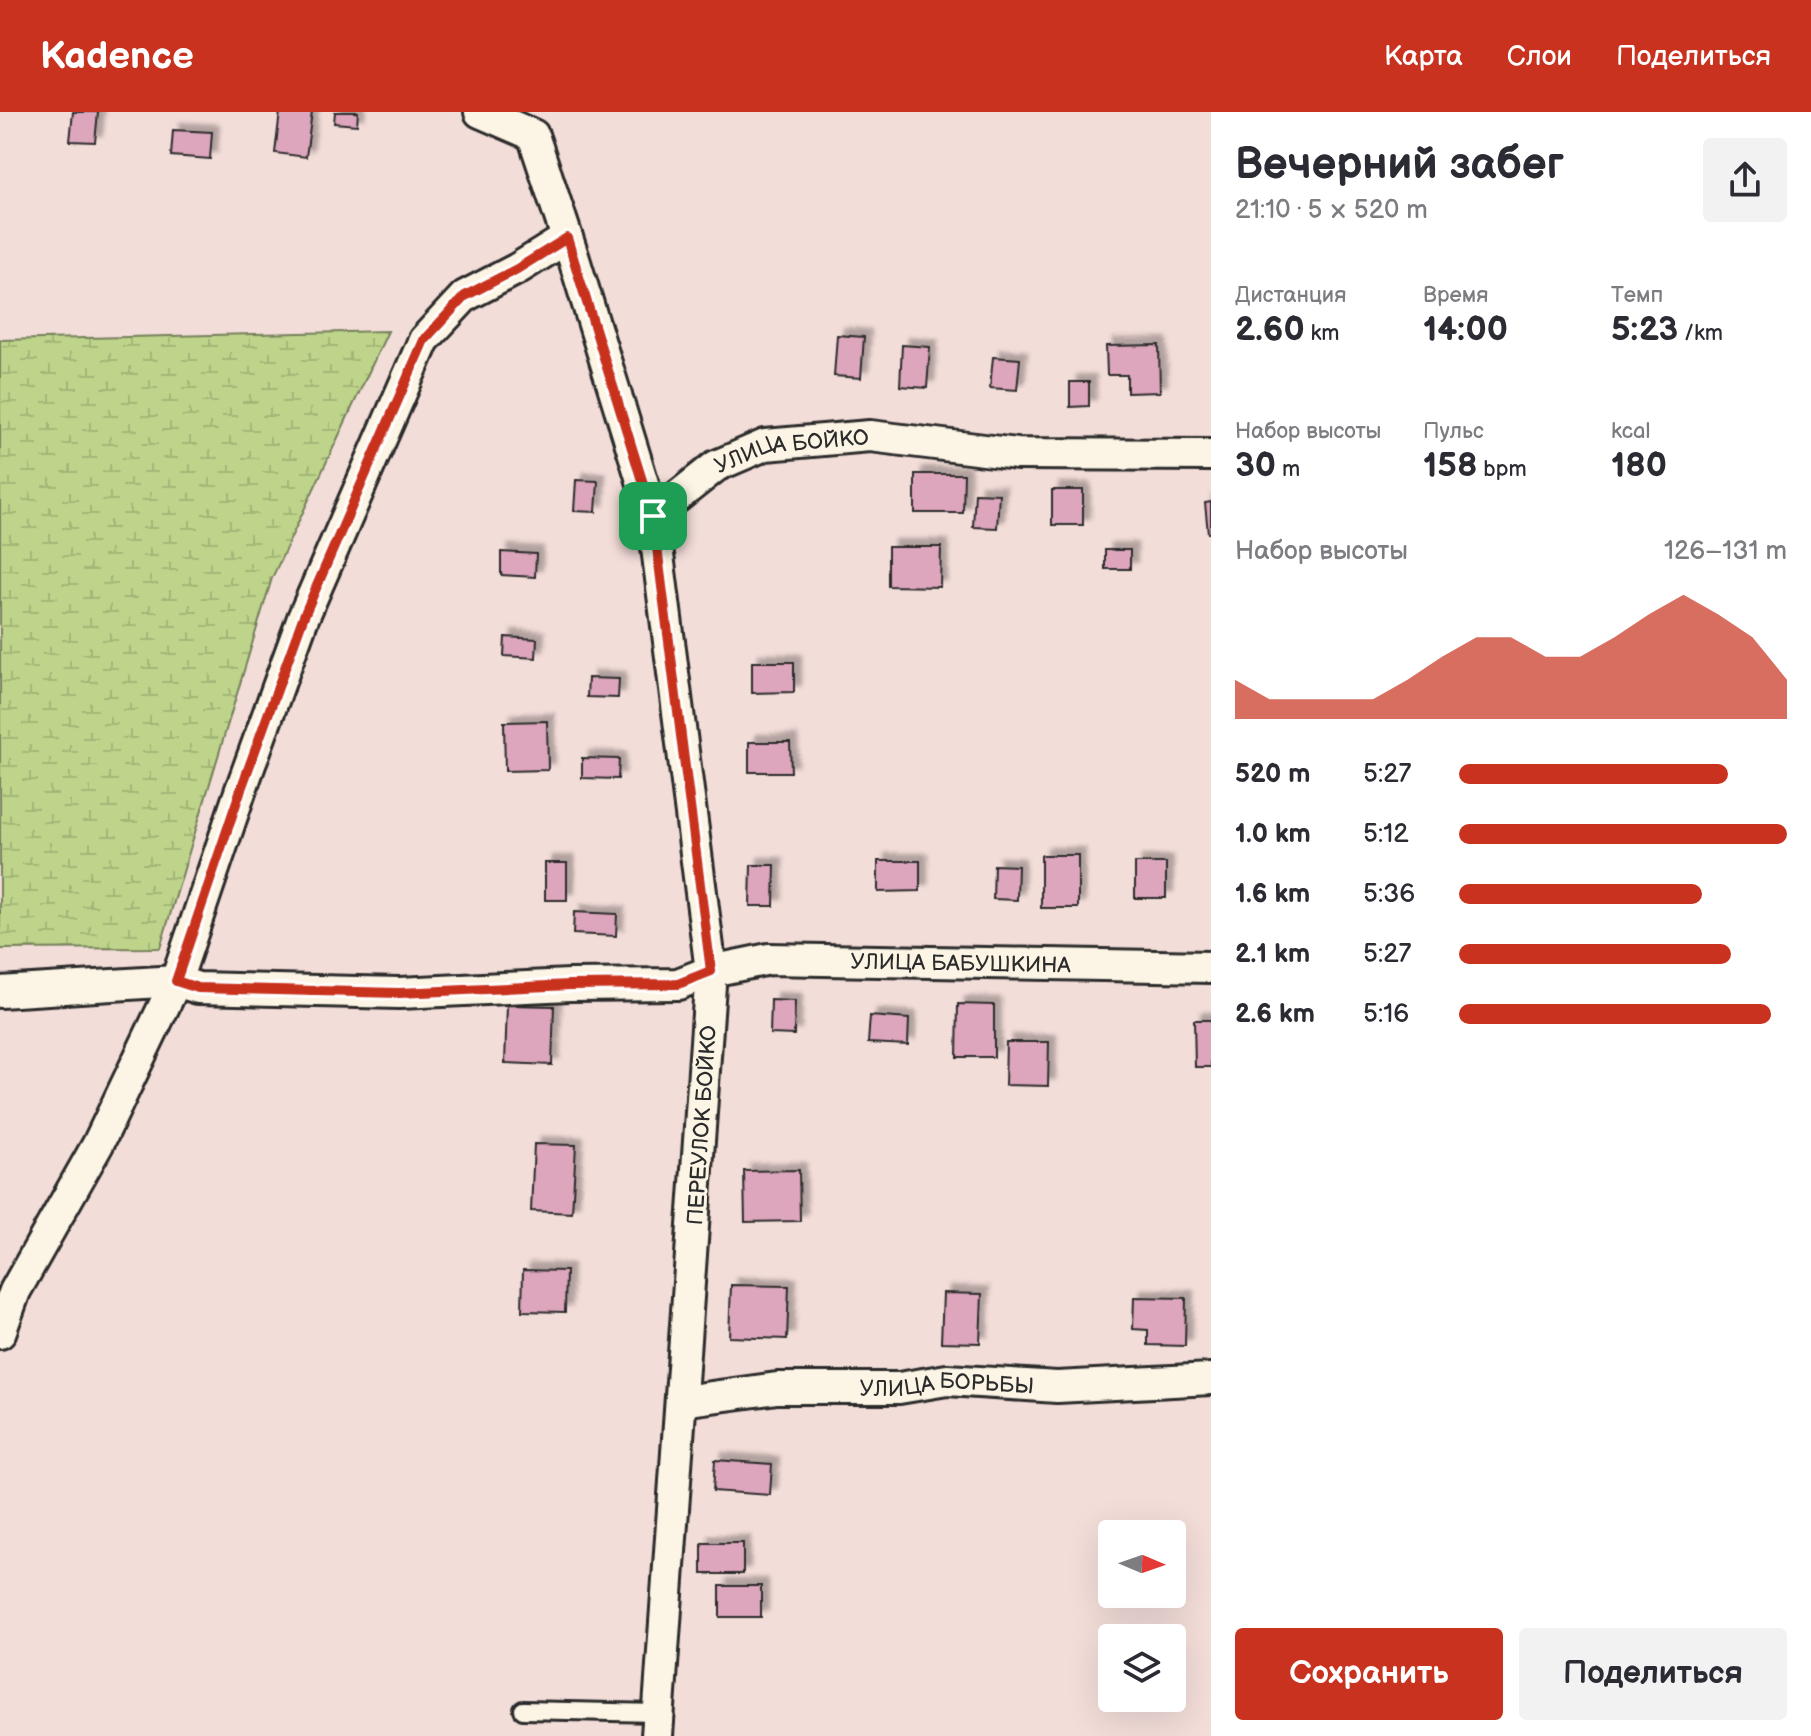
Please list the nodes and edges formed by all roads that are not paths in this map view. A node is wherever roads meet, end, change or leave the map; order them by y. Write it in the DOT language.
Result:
graph roads {
  1 [pos="480,112"];
  2 [pos="536,123"];
  3 [pos="567,238"];
  4 [pos="1211,455"];
  5 [pos="653,516"];
  6 [pos="1211,967"];
  7 [pos="711,971"];
  8 [pos="176,981"];
  9 [pos="0,992"];
  10 [pos="0,1333"];
  11 [pos="1211,1379"];
  12 [pos="682,1401"];
  13 [pos="523,1710"];
  14 [pos="657,1724"];
  1 -- 2 [label="street"];
  2 -- 3 [label="street"];
  3 -- 5 [label="street"];
  3 -- 8 [label="street"];
  4 -- 5 [label="street, УЛИЦА БОЙКО"];
  5 -- 7 [label="street, ПЕРЕУЛОК БОЙКО"];
  6 -- 7 [label="street, УЛИЦА БАБУШКИНА"];
  7 -- 8 [label="street, УЛИЦА БАБУШКИНА"];
  7 -- 12 [label="street, ПЕРЕУЛОК БОЙКО"];
  8 -- 9 [label="street, УЛИЦА БАБУШКИНА"];
  8 -- 10 [label="street"];
  11 -- 12 [label="street, УЛИЦА БОРЬБЫ"];
  12 -- 14 [label="street, ПЕРЕУЛОК БОЙКО"];
  13 -- 14 [label="lane"];
}
